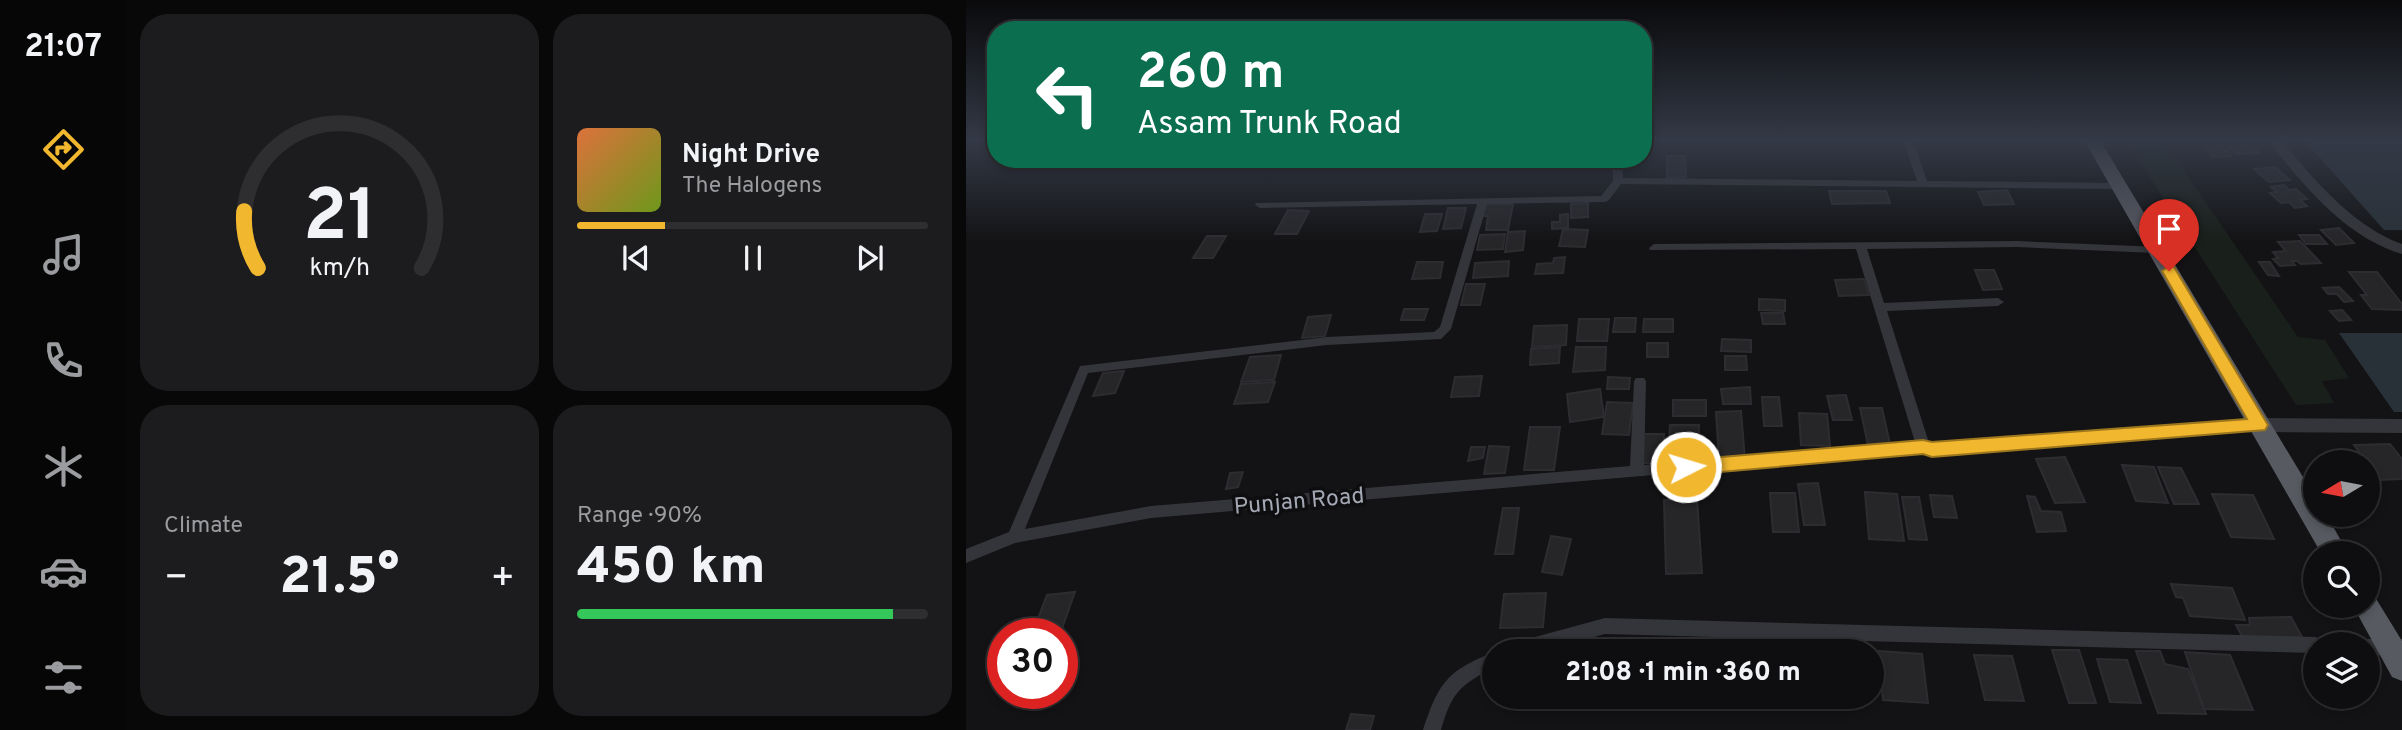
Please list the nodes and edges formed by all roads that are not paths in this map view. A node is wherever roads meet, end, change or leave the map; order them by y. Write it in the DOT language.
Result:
graph roads {
  1 [pos="1618,174"];
  2 [pos="1920,174"];
  3 [pos="2112,174"];
  4 [pos="2303,174"];
  5 [pos="1618,181"];
  6 [pos="1923,184"];
  7 [pos="2119,186"];
  8 [pos="1483,202"];
  9 [pos="1260,205"];
  10 [pos="1861,247"];
  11 [pos="1654,248"];
  12 [pos="2156,249"];
  13 [pos="2402,249"];
  14 [pos="1998,302"];
  15 [pos="1882,307"];
  16 [pos="1640,381"];
  17 [pos="2259,425"];
  18 [pos="2402,426"];
  19 [pos="1923,447"];
  20 [pos="1637,472"];
  21 [pos="1014,537"];
  22 [pos="2328,541"];
  23 [pos="966,556"];
  24 [pos="2373,618"];
  25 [pos="1557,639"];
  26 [pos="2303,645"];
  27 [pos="2391,652"];
  28 [pos="1482,665"];
  29 [pos="1432,730"];
  1 -- 5 [label="street"];
  2 -- 6 [label="street"];
  3 -- 7 [label="highway"];
  4 -- 13 [label="street"];
  5 -- 6 [label="street"];
  5 -- 8 [label="street"];
  6 -- 7 [label="street"];
  7 -- 12 [label="highway"];
  8 -- 9 [label="street"];
  8 -- 21 [label="street"];
  10 -- 11 [label="street"];
  10 -- 12 [label="street"];
  10 -- 15 [label="street"];
  12 -- 17 [label="highway"];
  14 -- 15 [label="street"];
  15 -- 19 [label="street"];
  16 -- 20 [label="street"];
  17 -- 18 [label="street"];
  17 -- 19 [label="street, Punjan Road"];
  17 -- 22 [label="highway"];
  19 -- 20 [label="street, Punjan Road"];
  20 -- 21 [label="street, Punjan Road"];
  21 -- 23 [label="street, Punjan Road"];
  24 -- 27 [label="highway"];
  25 -- 26 [label="street"];
  28 -- 29 [label="street"];
}
